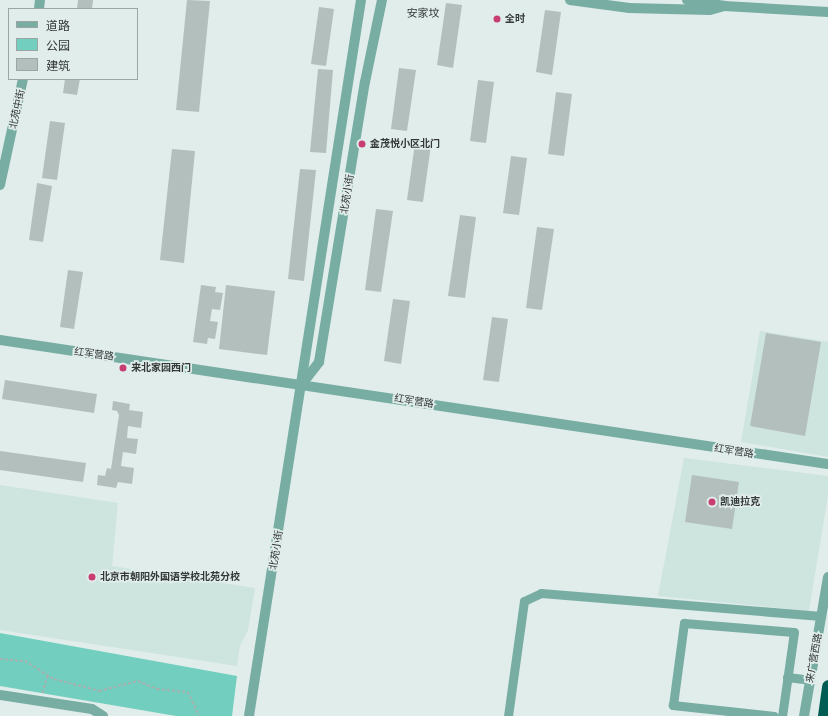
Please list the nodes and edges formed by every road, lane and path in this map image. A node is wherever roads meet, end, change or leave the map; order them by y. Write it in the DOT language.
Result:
graph roads {
  1 [pos="361,0"];
  2 [pos="382,0"];
  3 [pos="570,0"];
  4 [pos="687,0"];
  5 [pos="608,2"];
  6 [pos="724,6"];
  7 [pos="828,12"];
  8 [pos="23,80"];
  9 [pos="0,185"];
  10 [pos="0,340"];
  11 [pos="302,384"];
  12 [pos="828,464"];
  13 [pos="828,577"];
  14 [pos="821,616"];
  15 [pos="0,659"];
  16 [pos="48,675"];
  17 [pos="788,677"];
  18 [pos="810,680"];
  19 [pos="828,686"];
  20 [pos="0,695"];
  21 [pos="37,701"];
  22 [pos="103,716"];
  23 [pos="199,716"];
  24 [pos="249,716"];
  25 [pos="508,716"];
  26 [pos="774,716"];
  27 [pos="782,716"];
  28 [pos="804,716"];
  29 [pos="824,716"];
  1 -- 11 [label="street, 北苑小街"];
  2 -- 11 [label="street, 北苑小街"];
  3 -- 5 [label="street"];
  4 -- 6 [label="street"];
  5 -- 6 [label="street"];
  6 -- 7 [label="street"];
  8 -- 9 [label="street, 北苑中街"];
  10 -- 11 [label="street, 红军营路"];
  11 -- 12 [label="street, 红军营路"];
  11 -- 24 [label="street, 北苑小街"];
  13 -- 14 [label="street, 来广营西路"];
  14 -- 18 [label="street, 来广营西路"];
  14 -- 25 [label="street"];
  15 -- 16 [label="path"];
  16 -- 21 [label="path"];
  16 -- 23 [label="path"];
  17 -- 18 [label="street"];
  17 -- 26 [label="street"];
  17 -- 27 [label="street"];
  18 -- 28 [label="street, 来广营西路"];
  19 -- 29 [label="highway"];
  20 -- 21 [label="street"];
  21 -- 22 [label="street"];
}
